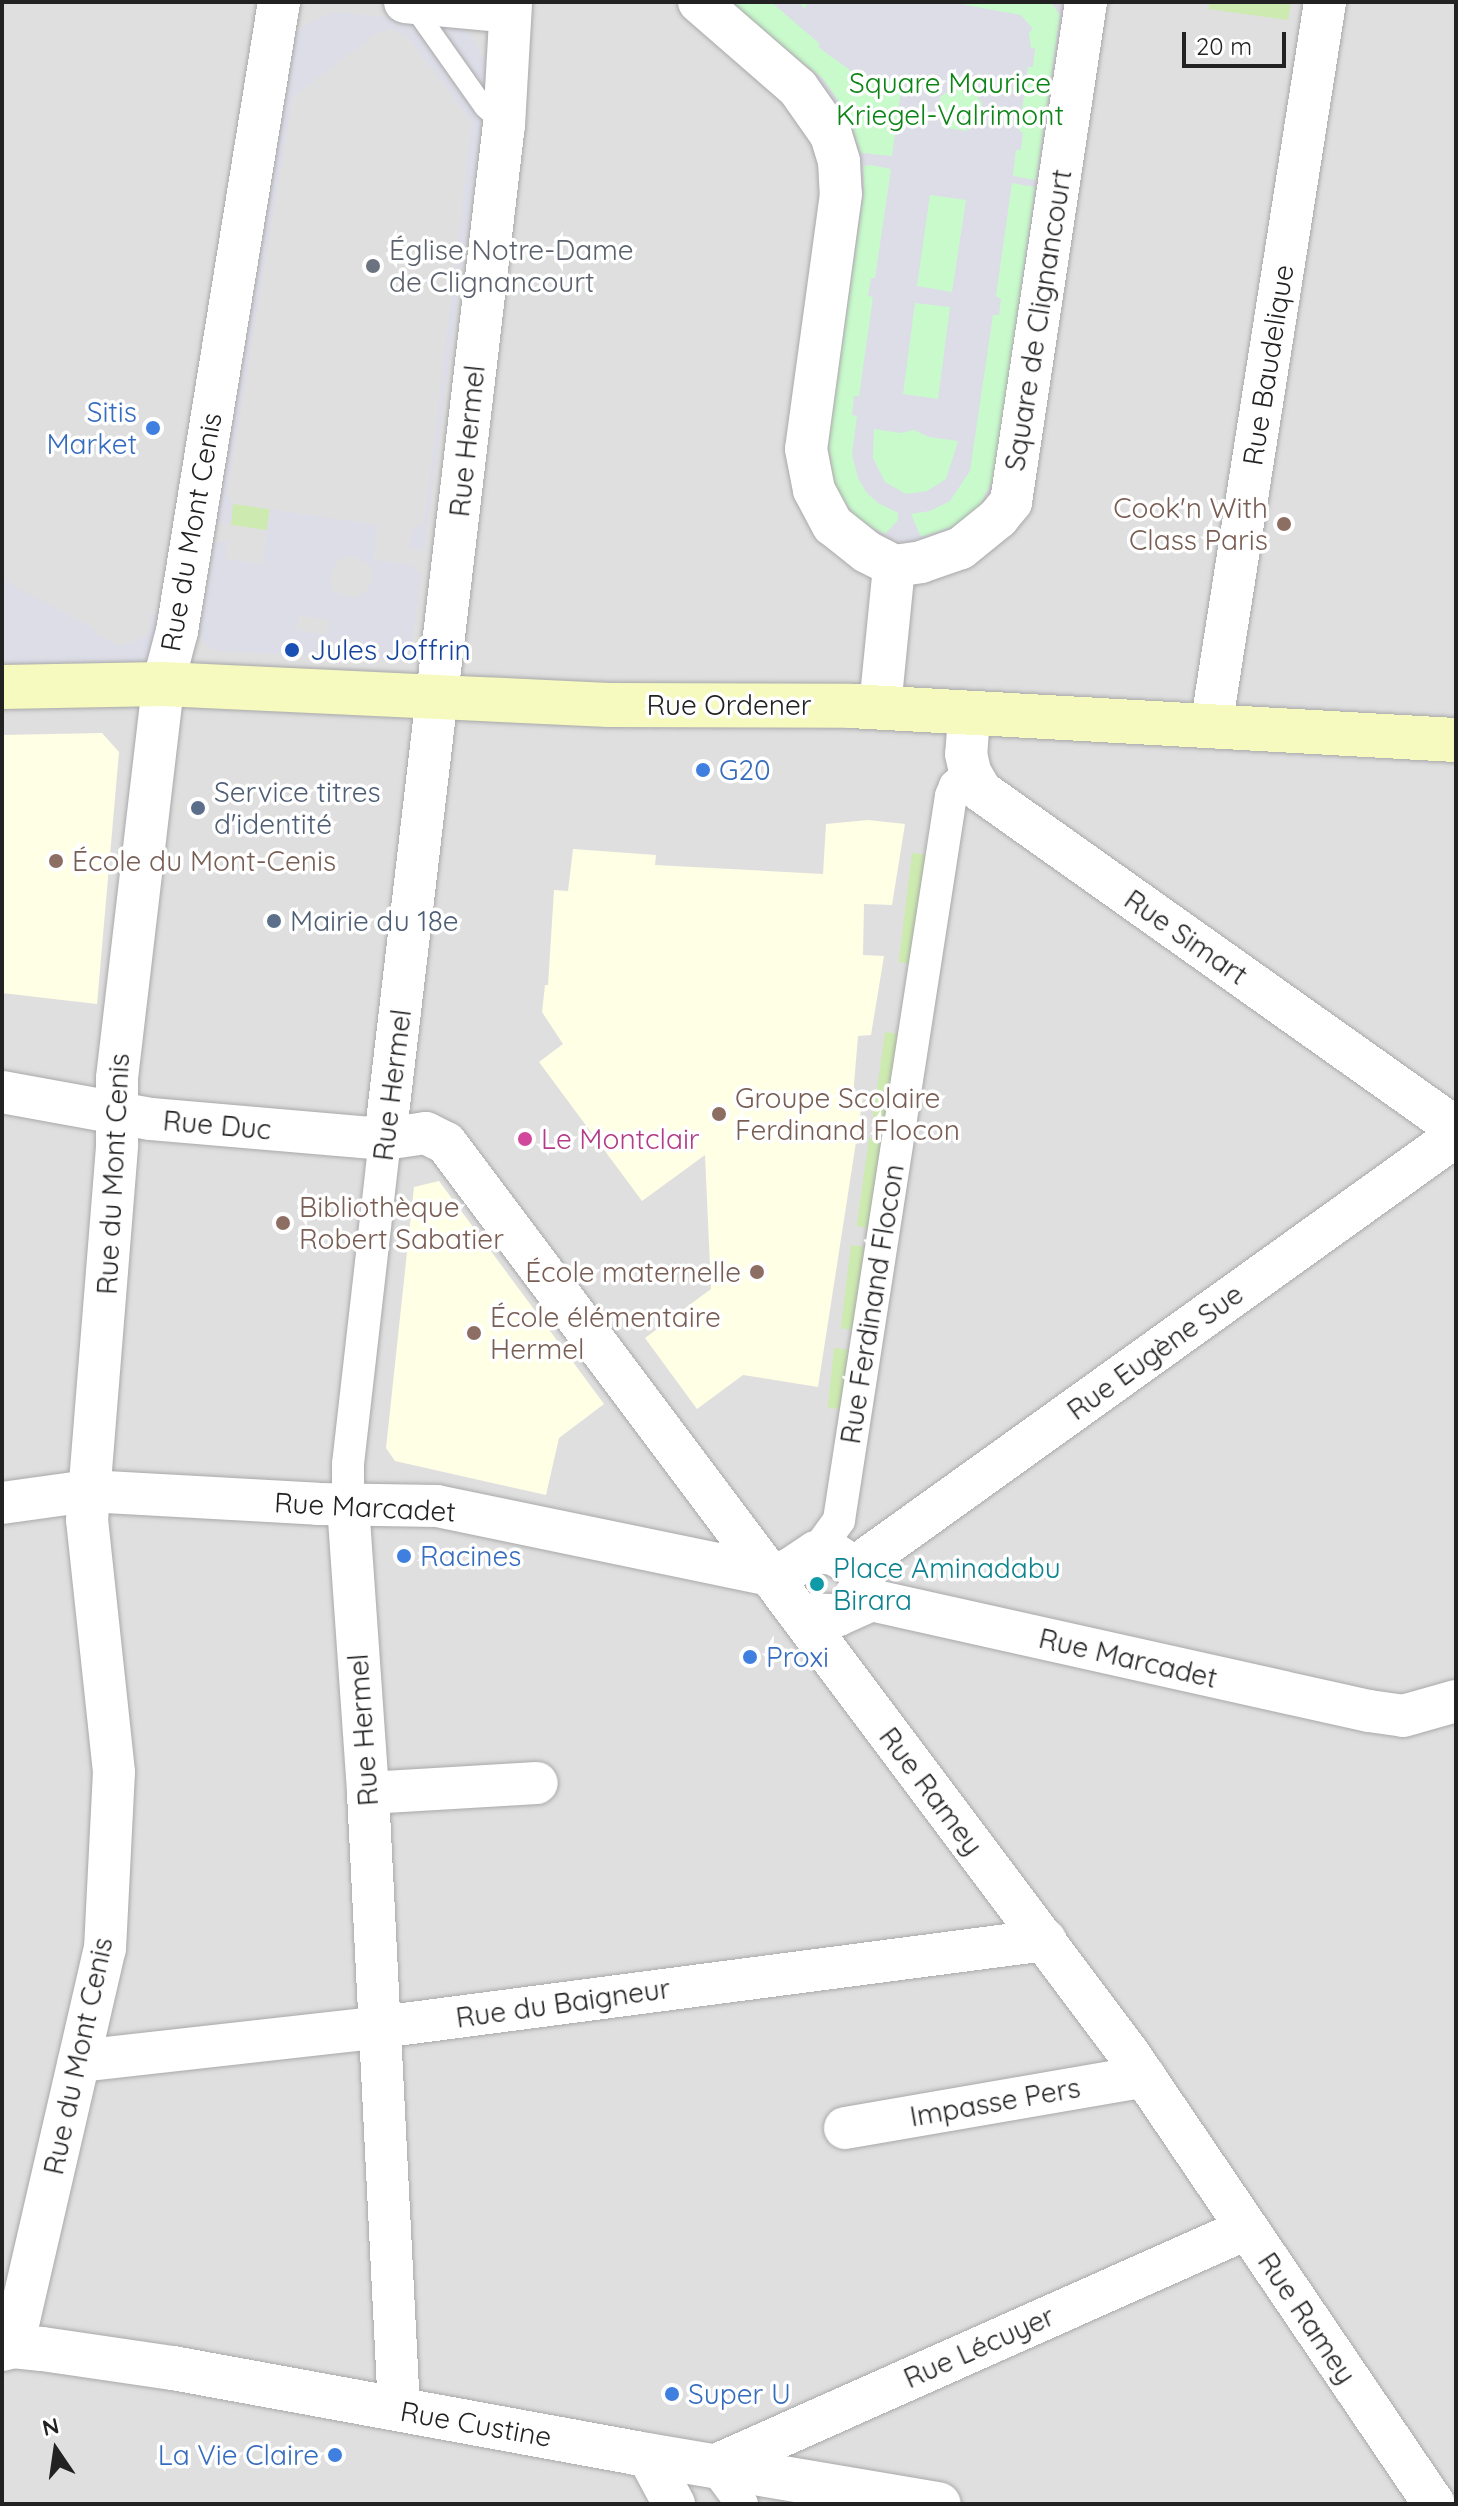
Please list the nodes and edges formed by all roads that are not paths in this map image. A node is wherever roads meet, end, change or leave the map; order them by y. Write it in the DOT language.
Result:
graph roads {
  1 [pos="279,2"];
  2 [pos="407,2"];
  3 [pos="699,2"];
  4 [pos="1086,2"];
  5 [pos="1325,2"];
  6 [pos="511,7"];
  7 [pos="504,125"];
  8 [pos="894,566"];
  9 [pos="163,684"];
  10 [pos="2,687"];
  11 [pos="438,696"];
  12 [pos="880,707"];
  13 [pos="969,715"];
  14 [pos="1211,727"];
  15 [pos="1456,740"];
  16 [pos="970,772"];
  17 [pos="2,1092"];
  18 [pos="117,1113"];
  19 [pos="1456,1128"];
  20 [pos="1456,1136"];
  21 [pos="385,1139"];
  22 [pos="88,1491"];
  23 [pos="2,1503"];
  24 [pos="348,1505"];
  25 [pos="816,1552"];
  26 [pos="771,1575"];
  27 [pos="863,1584"];
  28 [pos="802,1614"];
  29 [pos="1456,1701"];
  30 [pos="537,1783"];
  31 [pos="368,1793"];
  32 [pos="1045,1940"];
  33 [pos="381,2027"];
  34 [pos="79,2061"];
  35 [pos="1145,2076"];
  36 [pos="845,2128"];
  37 [pos="1246,2229"];
  38 [pos="6,2344"];
  39 [pos="399,2410"];
  40 [pos="647,2454"];
  41 [pos="714,2466"];
  42 [pos="674,2504"];
  43 [pos="742,2504"];
  44 [pos="939,2504"];
  45 [pos="1434,2504"];
  1 -- 9 [label="street, Rue du Mont Cenis"];
  2 -- 6 [label="street"];
  2 -- 7 [label="lane"];
  3 -- 8 [label="street"];
  4 -- 8 [label="street, Square de Clignancourt"];
  5 -- 14 [label="street, Rue Baudelique"];
  6 -- 7 [label="street, Rue Hermel"];
  7 -- 11 [label="street, Rue Hermel"];
  8 -- 12 [label="street"];
  9 -- 10 [label="main road, Rue Ordener"];
  9 -- 11 [label="main road, Rue Ordener"];
  9 -- 18 [label="street, Rue du Mont Cenis"];
  11 -- 12 [label="main road, Rue Ordener"];
  11 -- 21 [label="street, Rue Hermel"];
  12 -- 13 [label="main road, Rue Ordener"];
  13 -- 14 [label="main road, Rue Ordener"];
  13 -- 16 [label="street"];
  14 -- 15 [label="main road, Rue Ordener"];
  16 -- 19 [label="street, Rue Simart"];
  16 -- 25 [label="street, Rue Ferdinand Flocon"];
  17 -- 18 [label="street, Rue Duc"];
  18 -- 21 [label="street, Rue Duc"];
  18 -- 22 [label="street, Rue du Mont Cenis"];
  20 -- 27 [label="street, Rue Eugène Sue"];
  21 -- 24 [label="street, Rue Hermel"];
  21 -- 26 [label="street, Rue Ramey"];
  22 -- 23 [label="street, Rue Marcadet"];
  22 -- 24 [label="street, Rue Marcadet"];
  22 -- 34 [label="street, Rue du Mont Cenis"];
  24 -- 26 [label="street, Rue Marcadet"];
  24 -- 31 [label="street, Rue Hermel"];
  25 -- 26 [label="street"];
  25 -- 27 [label="street"];
  26 -- 28 [label="street, Rue Ramey"];
  27 -- 28 [label="street"];
  27 -- 29 [label="street, Rue Marcadet"];
  28 -- 32 [label="street, Rue Ramey"];
  30 -- 31 [label="street"];
  31 -- 33 [label="street, Rue Hermel"];
  32 -- 33 [label="street, Rue du Baigneur"];
  32 -- 35 [label="street, Rue Ramey"];
  33 -- 34 [label="street, Rue du Baigneur"];
  33 -- 39 [label="street, Rue Hermel"];
  34 -- 38 [label="street, Rue du Mont Cenis"];
  35 -- 36 [label="street, Impasse Pers"];
  35 -- 37 [label="street, Rue Ramey"];
  37 -- 41 [label="street, Rue Lécuyer"];
  37 -- 45 [label="street, Rue Ramey"];
  38 -- 39 [label="street, Rue Custine"];
  39 -- 40 [label="street, Rue Custine"];
  40 -- 41 [label="street, Rue Custine"];
  40 -- 42 [label="street"];
  41 -- 43 [label="street"];
  41 -- 44 [label="street, Rue Custine"];
}
